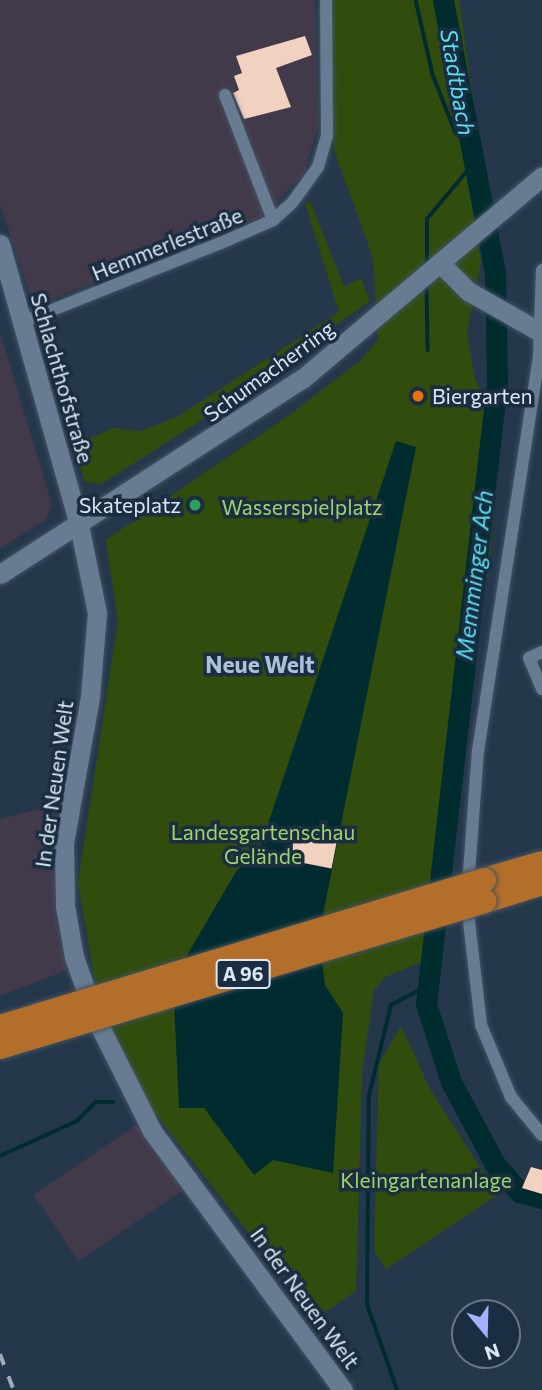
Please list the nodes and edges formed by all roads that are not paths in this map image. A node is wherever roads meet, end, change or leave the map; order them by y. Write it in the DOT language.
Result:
graph roads {
  1 [pos="326,0"];
  2 [pos="225,95"];
  3 [pos="542,176"];
  4 [pos="273,220"];
  5 [pos="0,244"];
  6 [pos="437,269"];
  7 [pos="542,270"];
  8 [pos="22,322"];
  9 [pos="541,333"];
  10 [pos="79,525"];
  11 [pos="0,574"];
  12 [pos="542,652"];
  13 [pos="542,689"];
  14 [pos="542,863"];
  15 [pos="542,883"];
  16 [pos="485,890"];
  17 [pos="0,1027"];
  18 [pos="0,1047"];
  19 [pos="542,1135"];
  20 [pos="343,1390"];
  1 -- 4 [label="street, Hemmerlestraße"];
  2 -- 4 [label="street"];
  3 -- 6 [label="street, Schumacherring"];
  4 -- 8 [label="street, Hemmerlestraße"];
  5 -- 8 [label="street, Schlachthofstraße"];
  6 -- 9 [label="street"];
  6 -- 10 [label="street, Schumacherring"];
  7 -- 9 [label="street"];
  8 -- 10 [label="street, Schlachthofstraße"];
  9 -- 19 [label="street"];
  10 -- 11 [label="street, Schumacherring"];
  10 -- 20 [label="street, In der Neuen Welt"];
  12 -- 13 [label="street"];
  14 -- 16 [label="highway, A 96"];
  15 -- 16 [label="highway, A 96"];
  16 -- 17 [label="highway, A 96, bridge"];
  16 -- 18 [label="highway, A 96, bridge"];
}
